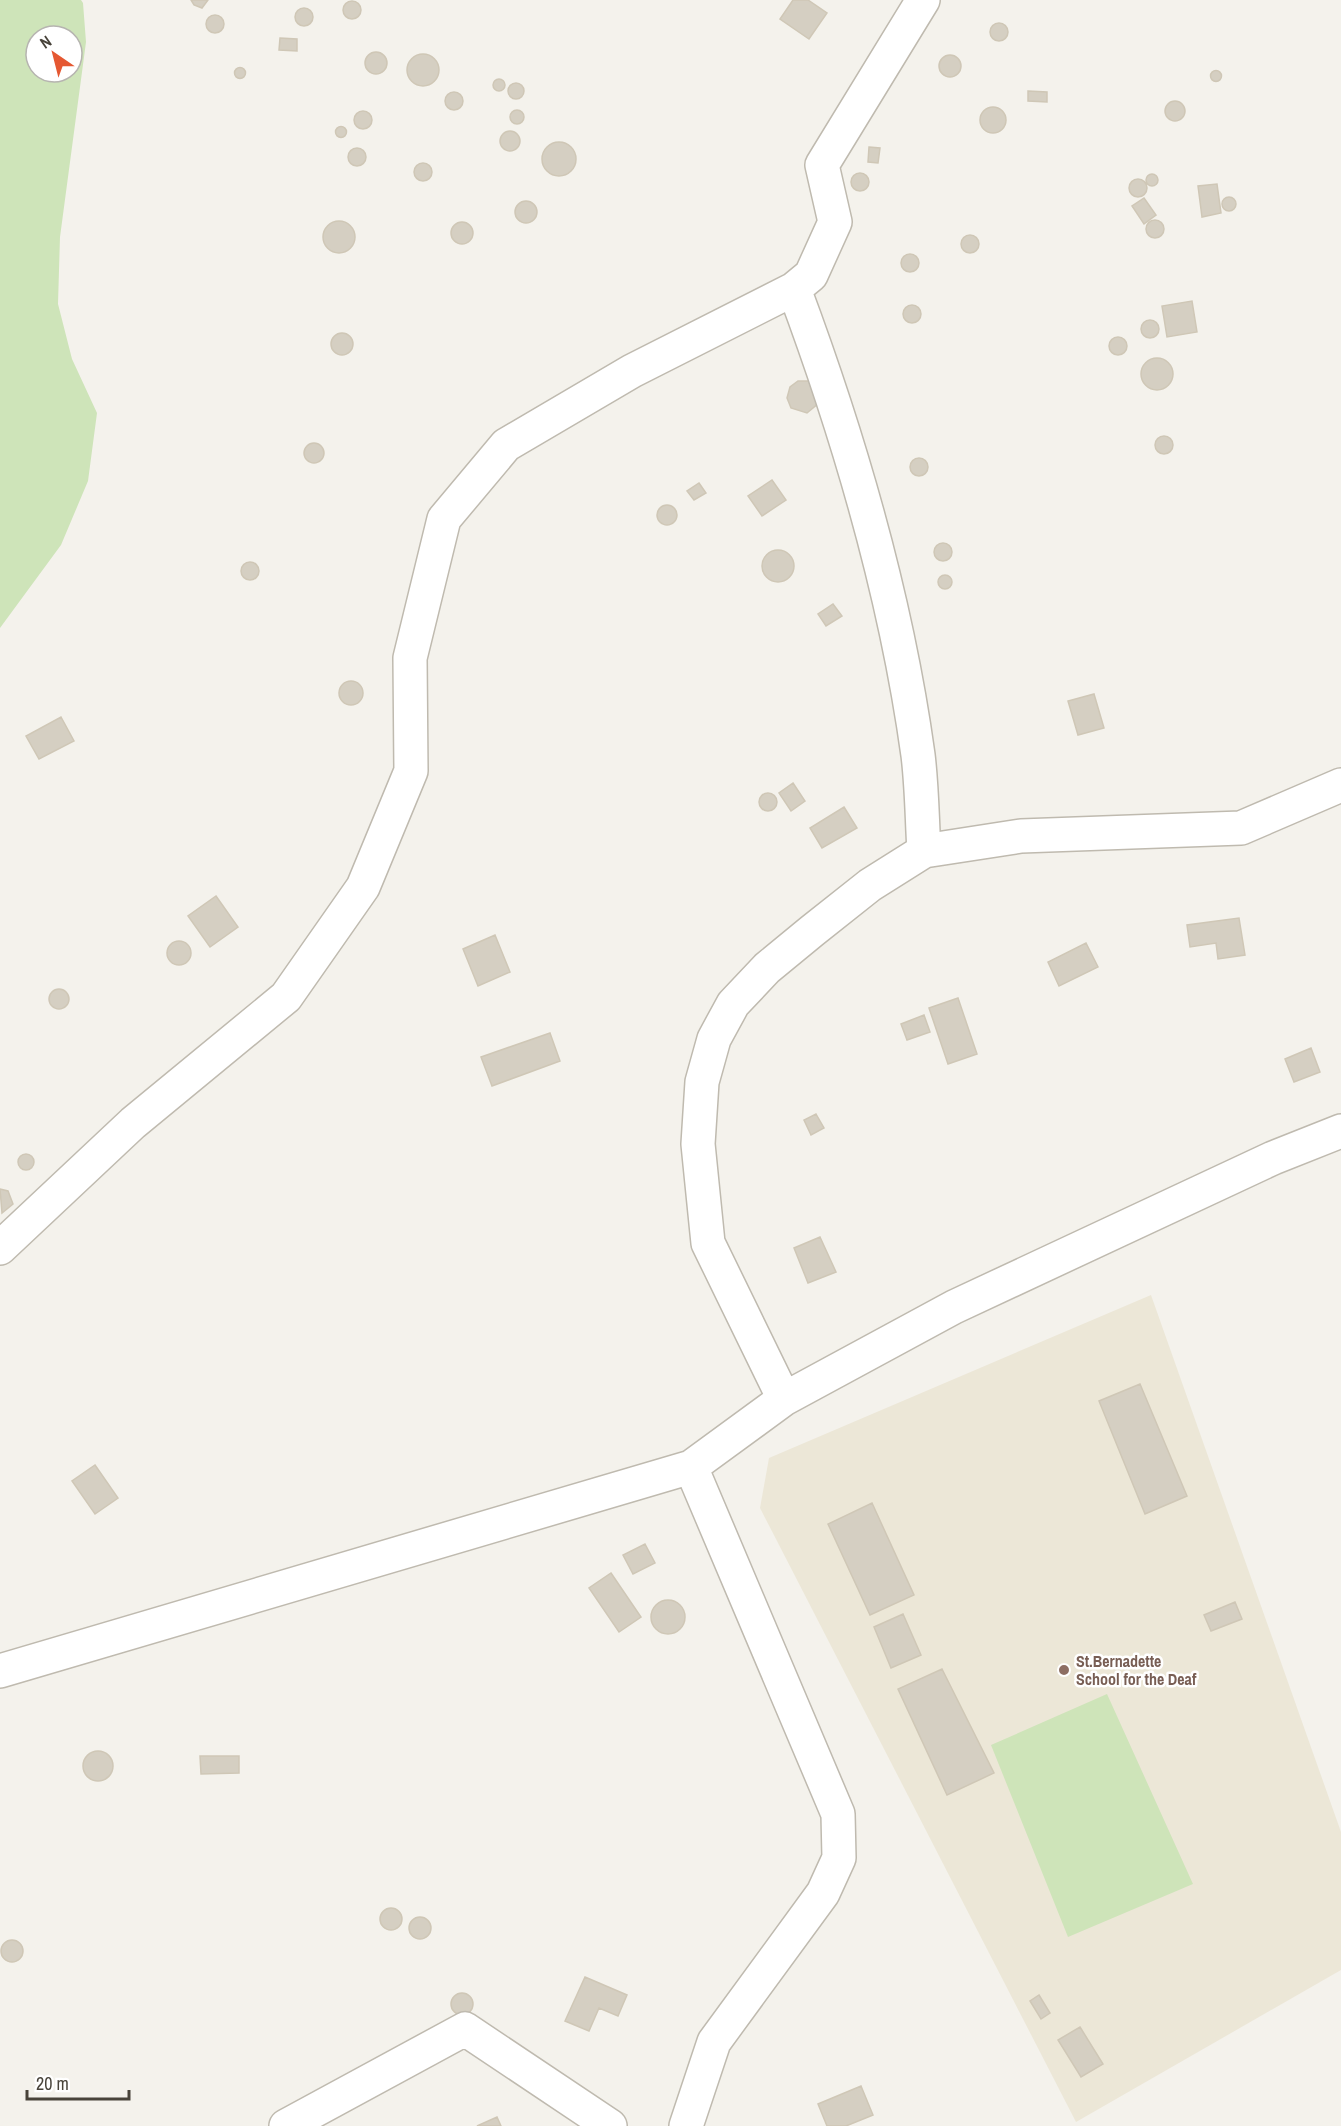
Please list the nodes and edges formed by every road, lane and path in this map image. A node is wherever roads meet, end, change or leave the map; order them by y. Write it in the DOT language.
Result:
graph roads {
  1 [pos="923,0"];
  2 [pos="794,289"];
  3 [pos="1341,785"];
  4 [pos="924,851"];
  5 [pos="1341,1131"];
  6 [pos="0,1248"];
  7 [pos="784,1399"];
  8 [pos="691,1467"];
  9 [pos="0,1671"];
  10 [pos="286,2126"];
  11 [pos="610,2126"];
  12 [pos="686,2126"];
  1 -- 2 [label="street"];
  2 -- 4 [label="street"];
  2 -- 6 [label="street"];
  3 -- 4 [label="street"];
  4 -- 7 [label="street"];
  5 -- 7 [label="street"];
  7 -- 8 [label="street"];
  8 -- 9 [label="street"];
  8 -- 12 [label="street"];
  10 -- 11 [label="street"];
}
